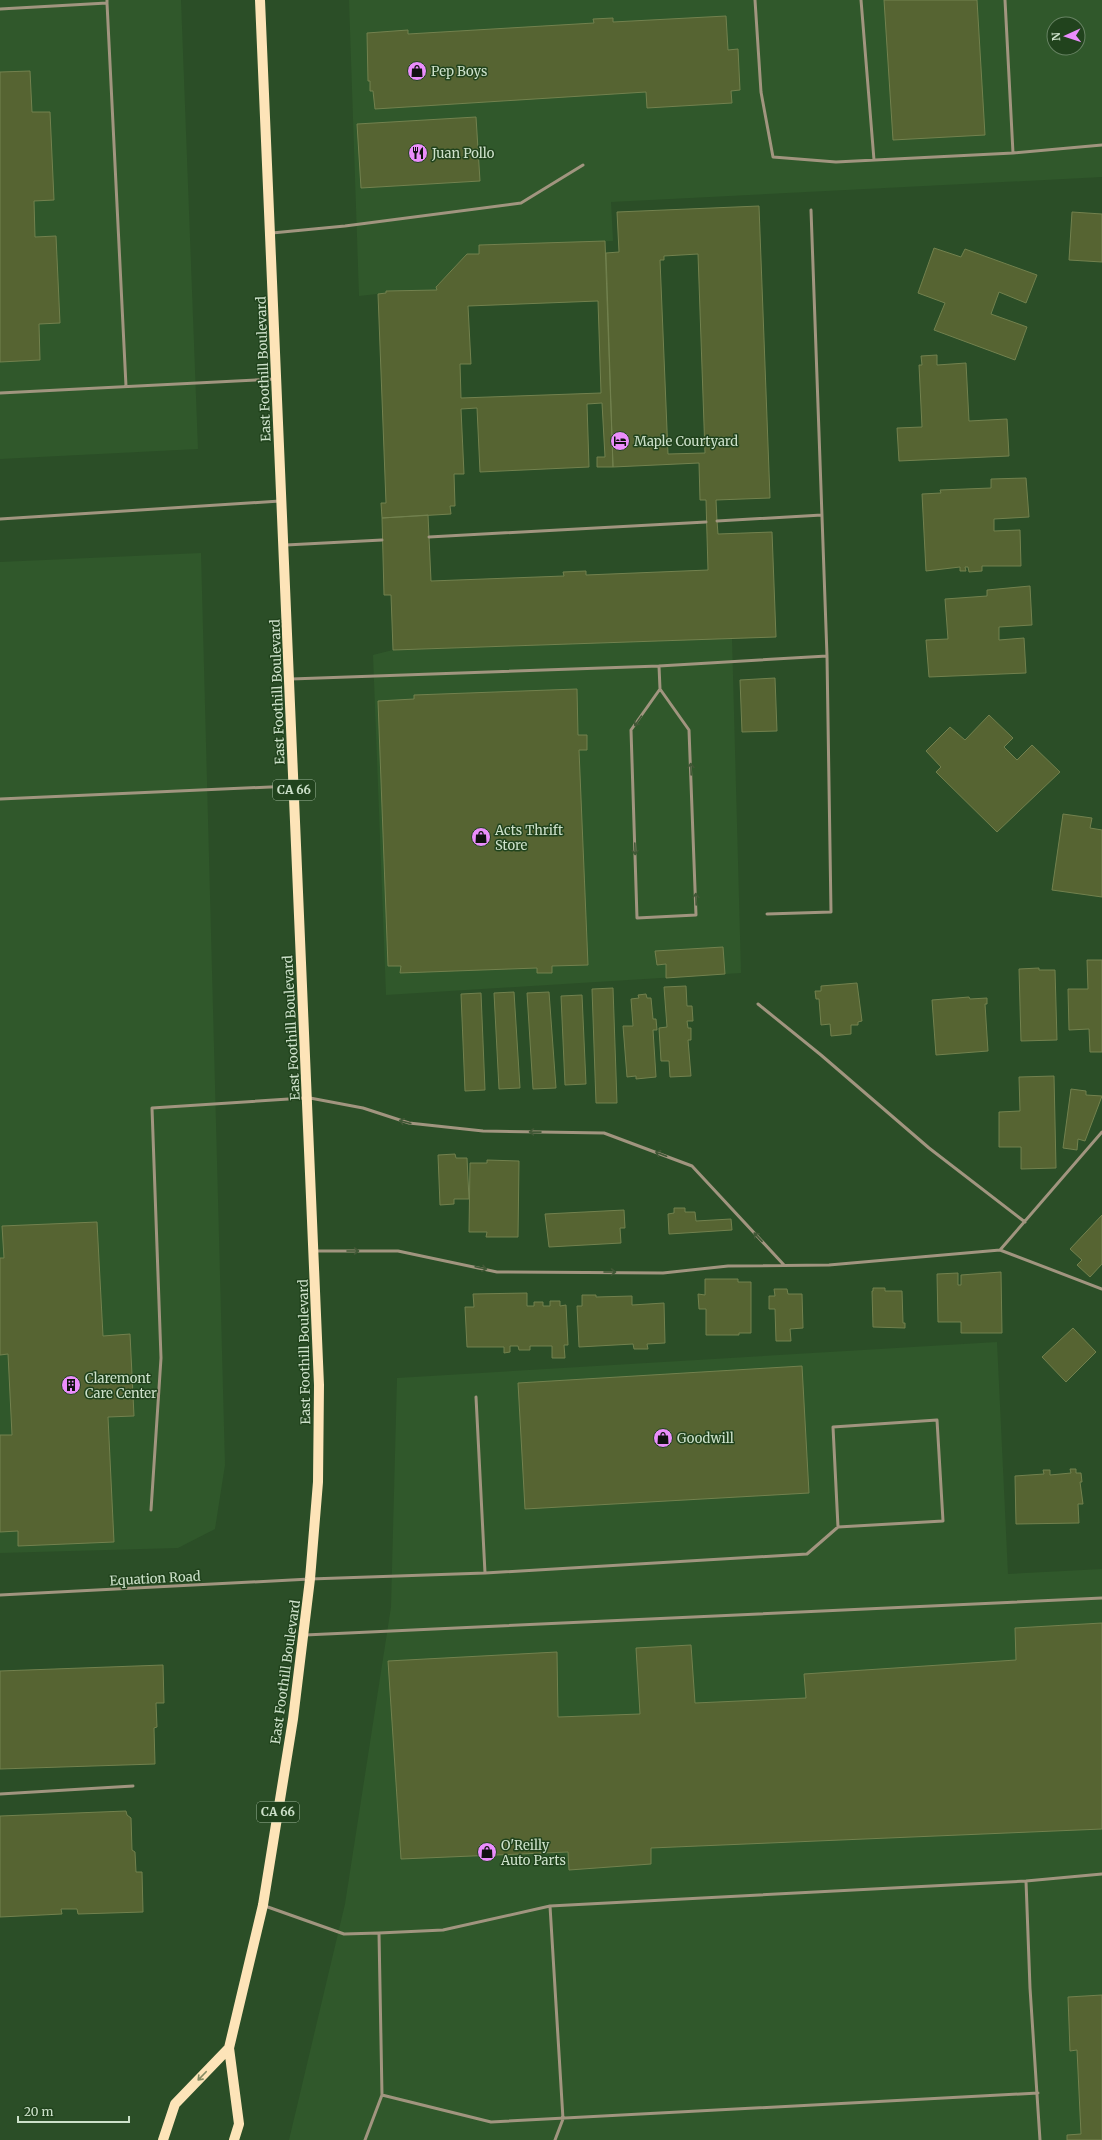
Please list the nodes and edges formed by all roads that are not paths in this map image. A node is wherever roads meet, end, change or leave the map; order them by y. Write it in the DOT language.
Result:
graph roads {
  1 [pos="260,0"];
  2 [pos="755,0"];
  3 [pos="861,0"];
  4 [pos="1005,0"];
  5 [pos="107,2"];
  6 [pos="0,9"];
  7 [pos="1102,146"];
  8 [pos="1013,153"];
  9 [pos="874,160"];
  10 [pos="583,165"];
  11 [pos="811,210"];
  12 [pos="270,233"];
  13 [pos="276,379"];
  14 [pos="126,386"];
  15 [pos="0,393"];
  16 [pos="282,501"];
  17 [pos="822,515"];
  18 [pos="0,519"];
  19 [pos="717,521"];
  20 [pos="706,522"];
  21 [pos="429,537"];
  22 [pos="382,540"];
  23 [pos="283,545"];
  24 [pos="827,656"];
  25 [pos="659,666"];
  26 [pos="289,679"];
  27 [pos="660,689"];
  28 [pos="294,786"];
  29 [pos="0,799"];
  30 [pos="767,914"];
  31 [pos="758,1004"];
  32 [pos="307,1098"];
  33 [pos="1102,1132"];
  34 [pos="1025,1222"];
  35 [pos="1000,1250"];
  36 [pos="314,1251"];
  37 [pos="784,1265"];
  38 [pos="1102,1289"];
  39 [pos="476,1397"];
  40 [pos="151,1510"];
  41 [pos="838,1526"];
  42 [pos="485,1573"];
  43 [pos="310,1579"];
  44 [pos="0,1595"];
  45 [pos="1102,1598"];
  46 [pos="304,1635"];
  47 [pos="133,1786"];
  48 [pos="0,1794"];
  49 [pos="1102,1874"];
  50 [pos="1026,1882"];
  51 [pos="263,1905"];
  52 [pos="550,1906"];
  53 [pos="379,1933"];
  54 [pos="229,2048"];
  55 [pos="1038,2093"];
  56 [pos="382,2095"];
  57 [pos="563,2118"];
  58 [pos="163,2140"];
  59 [pos="234,2140"];
  60 [pos="365,2140"];
  61 [pos="556,2140"];
  62 [pos="1040,2140"];
  1 -- 12 [label="main road, East Foothill Boulevard / CA 66"];
  2 -- 9 [label="lane"];
  3 -- 9 [label="lane"];
  4 -- 8 [label="lane"];
  5 -- 6 [label="lane"];
  5 -- 14 [label="lane"];
  7 -- 8 [label="lane"];
  8 -- 9 [label="lane"];
  10 -- 12 [label="lane"];
  11 -- 17 [label="lane"];
  12 -- 13 [label="main road, East Foothill Boulevard / CA 66"];
  13 -- 14 [label="lane"];
  13 -- 16 [label="main road, East Foothill Boulevard / CA 66"];
  14 -- 15 [label="lane"];
  16 -- 18 [label="lane"];
  16 -- 23 [label="main road, East Foothill Boulevard / CA 66"];
  17 -- 19 [label="lane"];
  17 -- 24 [label="lane"];
  20 -- 21 [label="lane"];
  22 -- 23 [label="lane"];
  23 -- 26 [label="main road, East Foothill Boulevard / CA 66"];
  24 -- 25 [label="lane"];
  24 -- 30 [label="lane"];
  25 -- 26 [label="lane"];
  25 -- 27 [label="lane"];
  26 -- 28 [label="main road, East Foothill Boulevard / CA 66"];
  27 -- 27 [label="lane, one-way"];
  28 -- 29 [label="lane"];
  28 -- 32 [label="main road, East Foothill Boulevard / CA 66"];
  31 -- 34 [label="lane"];
  32 -- 36 [label="main road, East Foothill Boulevard / CA 66"];
  37 -- 32 [label="lane, one-way"];
  32 -- 40 [label="lane"];
  33 -- 34 [label="lane"];
  34 -- 35 [label="lane"];
  35 -- 37 [label="lane"];
  35 -- 38 [label="lane"];
  36 -- 37 [label="lane, one-way"];
  36 -- 43 [label="main road, East Foothill Boulevard / CA 66"];
  39 -- 42 [label="lane"];
  41 -- 41 [label="lane"];
  41 -- 42 [label="lane, Equation Road"];
  42 -- 43 [label="lane, Equation Road"];
  43 -- 44 [label="lane, Equation Road"];
  43 -- 46 [label="main road, East Foothill Boulevard / CA 66"];
  45 -- 46 [label="lane"];
  46 -- 51 [label="main road, East Foothill Boulevard / CA 66"];
  47 -- 48 [label="lane"];
  49 -- 50 [label="lane"];
  50 -- 52 [label="lane"];
  50 -- 55 [label="lane"];
  51 -- 53 [label="lane"];
  51 -- 54 [label="main road, East Foothill Boulevard / CA 66"];
  52 -- 53 [label="lane"];
  52 -- 57 [label="lane"];
  53 -- 56 [label="lane"];
  54 -- 58 [label="main road, one-way"];
  54 -- 59 [label="main road, East Foothill Boulevard / CA 66"];
  55 -- 57 [label="lane"];
  55 -- 62 [label="lane"];
  56 -- 57 [label="lane"];
  56 -- 60 [label="lane"];
  57 -- 61 [label="lane"];
}
